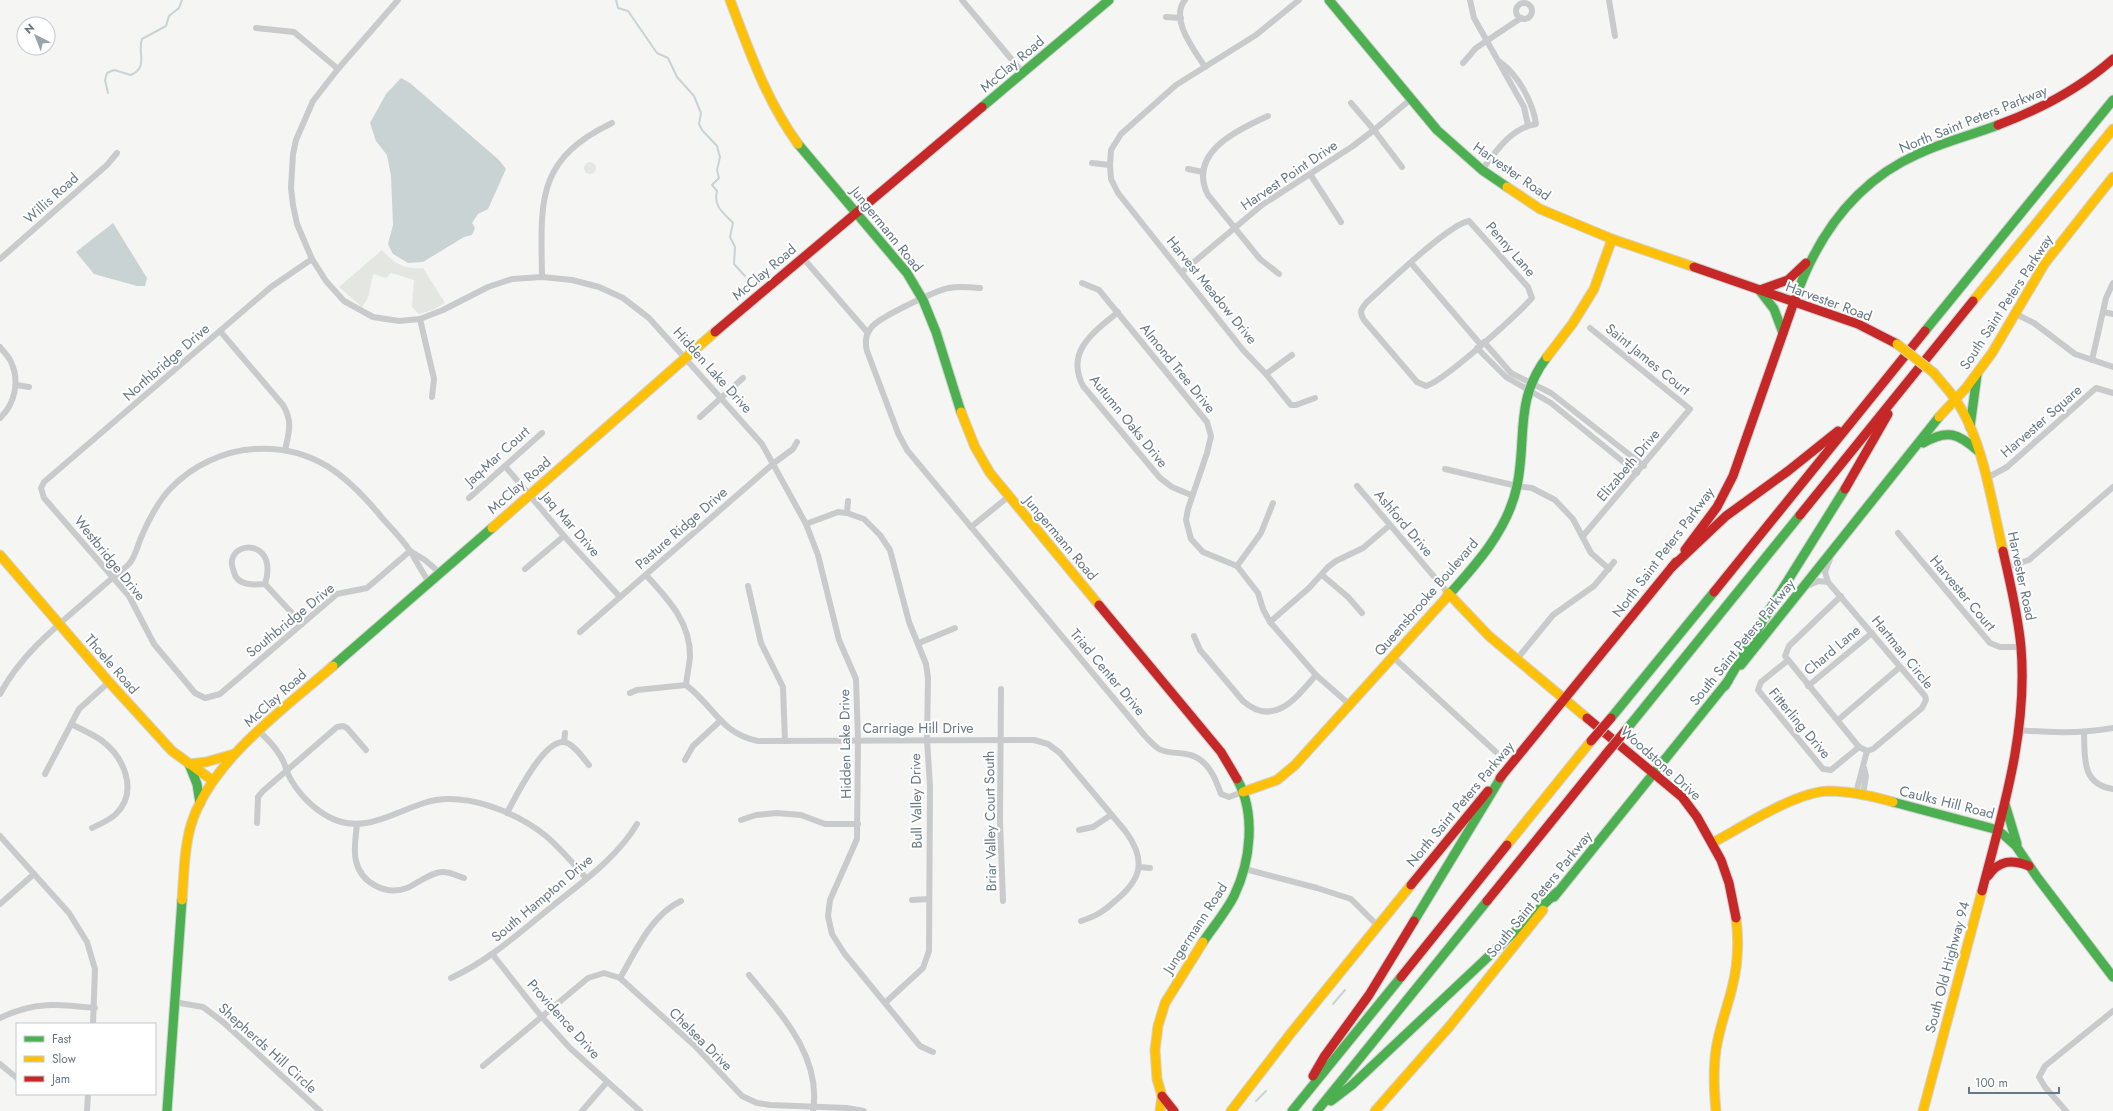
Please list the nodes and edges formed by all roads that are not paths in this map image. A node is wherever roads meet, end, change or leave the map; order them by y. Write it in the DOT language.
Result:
graph roads {
  1 [pos="398,0"];
  2 [pos="730,0"];
  3 [pos="962,0"];
  4 [pos="1109,0"];
  5 [pos="1185,0"];
  6 [pos="1299,0"];
  7 [pos="1329,0"];
  8 [pos="1470,0"];
  9 [pos="1609,0"];
  10 [pos="1166,17"];
  11 [pos="1181,18"];
  12 [pos="1521,18"];
  13 [pos="256,28"];
  14 [pos="1615,36"];
  15 [pos="1486,40"];
  16 [pos="2113,59"];
  17 [pos="1463,62"];
  18 [pos="1500,62"];
  19 [pos="1205,67"];
  20 [pos="338,69"];
  21 [pos="1023,73"];
  22 [pos="1411,99"];
  23 [pos="2113,100"];
  24 [pos="1351,103"];
  25 [pos="1268,116"];
  26 [pos="612,123"];
  27 [pos="1528,126"];
  28 [pos="2113,129"];
  29 [pos="1374,130"];
  30 [pos="117,153"];
  31 [pos="1092,163"];
  32 [pos="1110,165"];
  33 [pos="1402,167"];
  34 [pos="1188,169"];
  35 [pos="1482,170"];
  36 [pos="1203,172"];
  37 [pos="1310,174"];
  38 [pos="2113,178"];
  39 [pos="857,213"];
  40 [pos="1341,222"];
  41 [pos="1234,228"];
  42 [pos="1612,239"];
  43 [pos="803,258"];
  44 [pos="0,259"];
  45 [pos="312,259"];
  46 [pos="1809,260"];
  47 [pos="1411,263"];
  48 [pos="1182,272"];
  49 [pos="1279,274"];
  50 [pos="542,277"];
  51 [pos="1082,283"];
  52 [pos="2113,283"];
  53 [pos="980,288"];
  54 [pos="1760,290"];
  55 [pos="923,300"];
  56 [pos="1794,303"];
  57 [pos="1118,312"];
  58 [pos="2103,312"];
  59 [pos="2016,314"];
  60 [pos="2113,314"];
  61 [pos="420,319"];
  62 [pos="1590,328"];
  63 [pos="220,332"];
  64 [pos="868,333"];
  65 [pos="1783,333"];
  66 [pos="1480,345"];
  67 [pos="0,347"];
  68 [pos="1292,355"];
  69 [pos="686,357"];
  70 [pos="2092,360"];
  71 [pos="2113,367"];
  72 [pos="1978,373"];
  73 [pos="1266,374"];
  74 [pos="743,378"];
  75 [pos="16,384"];
  76 [pos="28,387"];
  77 [pos="1530,387"];
  78 [pos="1900,391"];
  79 [pos="2113,393"];
  80 [pos="432,397"];
  81 [pos="721,398"];
  82 [pos="1315,398"];
  83 [pos="1956,400"];
  84 [pos="1690,409"];
  85 [pos="1857,416"];
  86 [pos="700,417"];
  87 [pos="0,418"];
  88 [pos="1970,427"];
  89 [pos="542,433"];
  90 [pos="797,442"];
  91 [pos="1916,447"];
  92 [pos="285,450"];
  93 [pos="1979,452"];
  94 [pos="774,463"];
  95 [pos="506,466"];
  96 [pos="1644,466"];
  97 [pos="1445,469"];
  98 [pos="1637,473"];
  99 [pos="1985,479"];
  100 [pos="1358,486"];
  101 [pos="1517,486"];
  102 [pos="2113,487"];
  103 [pos="41,488"];
  104 [pos="529,495"];
  105 [pos="1191,495"];
  106 [pos="1008,497"];
  107 [pos="469,498"];
  108 [pos="848,501"];
  109 [pos="1273,504"];
  110 [pos="847,513"];
  111 [pos="806,524"];
  112 [pos="1390,525"];
  113 [pos="971,527"];
  114 [pos="1898,532"];
  115 [pos="564,536"];
  116 [pos="1583,536"];
  117 [pos="410,551"];
  118 [pos="1832,553"];
  119 [pos="0,555"];
  120 [pos="1614,562"];
  121 [pos="1237,566"];
  122 [pos="2006,566"];
  123 [pos="1672,567"];
  124 [pos="525,569"];
  125 [pos="1609,569"];
  126 [pos="440,573"];
  127 [pos="646,575"];
  128 [pos="1322,575"];
  129 [pos="113,577"];
  130 [pos="430,582"];
  131 [pos="1828,582"];
  132 [pos="265,584"];
  133 [pos="748,586"];
  134 [pos="1802,590"];
  135 [pos="1448,593"];
  136 [pos="1841,596"];
  137 [pos="620,597"];
  138 [pos="1362,613"];
  139 [pos="1270,622"];
  140 [pos="59,624"];
  141 [pos="302,624"];
  142 [pos="955,628"];
  143 [pos="580,632"];
  144 [pos="1872,633"];
  145 [pos="1194,636"];
  146 [pos="919,643"];
  147 [pos="2021,647"];
  148 [pos="1393,657"];
  149 [pos="1517,659"];
  150 [pos="1786,661"];
  151 [pos="1900,667"];
  152 [pos="1316,675"];
  153 [pos="109,682"];
  154 [pos="686,685"];
  155 [pos="1724,686"];
  156 [pos="1808,686"];
  157 [pos="1001,690"];
  158 [pos="630,693"];
  159 [pos="0,694"];
  160 [pos="205,698"];
  161 [pos="1565,698"];
  162 [pos="1349,704"];
  163 [pos="344,718"];
  164 [pos="1838,720"];
  165 [pos="720,721"];
  166 [pos="71,724"];
  167 [pos="343,726"];
  168 [pos="2113,728"];
  169 [pos="2020,730"];
  170 [pos="259,731"];
  171 [pos="2084,732"];
  172 [pos="565,733"];
  173 [pos="858,740"];
  174 [pos="927,740"];
  175 [pos="1000,740"];
  176 [pos="784,741"];
  177 [pos="564,742"];
  178 [pos="1859,747"];
  179 [pos="366,750"];
  180 [pos="1867,751"];
  181 [pos="1496,752"];
  182 [pos="235,753"];
  183 [pos="685,760"];
  184 [pos="189,764"];
  185 [pos="589,765"];
  186 [pos="287,771"];
  187 [pos="45,774"];
  188 [pos="1503,774"];
  189 [pos="1655,774"];
  190 [pos="212,780"];
  191 [pos="2113,789"];
  192 [pos="1243,792"];
  193 [pos="1860,793"];
  194 [pos="2005,802"];
  195 [pos="200,803"];
  196 [pos="507,813"];
  197 [pos="1110,815"];
  198 [pos="741,820"];
  199 [pos="257,822"];
  200 [pos="357,824"];
  201 [pos="638,824"];
  202 [pos="858,824"];
  203 [pos="92,828"];
  204 [pos="1079,830"];
  205 [pos="1998,830"];
  206 [pos="0,836"];
  207 [pos="1714,842"];
  208 [pos="2021,852"];
  209 [pos="2029,866"];
  210 [pos="1139,867"];
  211 [pos="1150,868"];
  212 [pos="1244,869"];
  213 [pos="34,874"];
  214 [pos="464,878"];
  215 [pos="586,878"];
  216 [pos="1984,885"];
  217 [pos="1557,892"];
  218 [pos="929,899"];
  219 [pos="912,900"];
  220 [pos="681,901"];
  221 [pos="1003,901"];
  222 [pos="0,904"];
  223 [pos="1080,921"];
  224 [pos="1378,926"];
  225 [pos="493,954"];
  226 [pos="749,975"];
  227 [pos="2113,977"];
  228 [pos="451,978"];
  229 [pos="620,978"];
  230 [pos="174,1002"];
  231 [pos="886,1002"];
  232 [pos="95,1008"];
  233 [pos="2113,1011"];
  234 [pos="542,1016"];
  235 [pos="0,1018"];
  236 [pos="94,1023"];
  237 [pos="933,1052"];
  238 [pos="0,1064"];
  239 [pos="482,1066"];
  240 [pos="16,1077"];
  241 [pos="607,1082"];
  242 [pos="88,1095"];
  243 [pos="1162,1096"];
  244 [pos="813,1108"];
  245 [pos="1294,1109"];
  246 [pos="87,1111"];
  247 [pos="167,1111"];
  248 [pos="320,1111"];
  249 [pos="582,1111"];
  250 [pos="640,1111"];
  251 [pos="864,1111"];
  252 [pos="1160,1111"];
  253 [pos="1174,1111"];
  254 [pos="1231,1111"];
  255 [pos="1317,1111"];
  256 [pos="1375,1111"];
  257 [pos="1716,1111"];
  258 [pos="1923,1111"];
  259 [pos="2066,1111"];
  1 -- 20 [label="street, Hidden Lake Drive"];
  2 -- 39 [label="main road, Jungermann Road"];
  3 -- 21 [label="street"];
  4 -- 21 [label="main road, McClay Road"];
  5 -- 11 [label="street"];
  6 -- 19 [label="street, Harvest Meadow Drive"];
  7 -- 22 [label="main road, Harvester Road"];
  8 -- 15 [label="street"];
  9 -- 14 [label="street"];
  10 -- 11 [label="street"];
  11 -- 19 [label="street"];
  12 -- 15 [label="street"];
  13 -- 20 [label="street"];
  15 -- 17 [label="street"];
  15 -- 18 [label="street"];
  16 -- 46 [label="main road, North Saint Peters Parkway"];
  18 -- 27 [label="street"];
  18 -- 27 [label="street"];
  19 -- 32 [label="street, Harvest Meadow Drive"];
  20 -- 45 [label="street, Hidden Lake Drive"];
  21 -- 39 [label="main road, McClay Road"];
  22 -- 29 [label="street, Harvest Point Drive"];
  22 -- 35 [label="main road, Harvester Road"];
  23 -- 85 [label="main road"];
  24 -- 29 [label="street"];
  25 -- 36 [label="street"];
  26 -- 50 [label="street"];
  27 -- 35 [label="street"];
  28 -- 78 [label="main road"];
  29 -- 33 [label="street"];
  29 -- 37 [label="street, Harvest Point Drive"];
  30 -- 44 [label="street, Willis Road"];
  31 -- 32 [label="street"];
  32 -- 48 [label="street, Harvest Meadow Drive"];
  34 -- 36 [label="street"];
  35 -- 42 [label="main road, Harvester Road"];
  36 -- 41 [label="street"];
  37 -- 40 [label="street"];
  37 -- 41 [label="street, Harvest Point Drive"];
  38 -- 59 [label="main road, South Saint Peters Parkway"];
  39 -- 43 [label="main road, McClay Road"];
  39 -- 55 [label="main road, Jungermann Road"];
  41 -- 48 [label="street, Harvest Point Drive"];
  41 -- 49 [label="street"];
  42 -- 54 [label="main road, Harvester Road"];
  42 -- 77 [label="main road, Queensbrooke Boulevard"];
  43 -- 64 [label="street"];
  43 -- 69 [label="main road, McClay Road"];
  45 -- 61 [label="street, Hidden Lake Drive"];
  45 -- 63 [label="street, Northbridge Drive"];
  46 -- 54 [label="main road"];
  46 -- 56 [label="main road, North Saint Peters Parkway"];
  47 -- 66 [label="street"];
  47 -- 66 [label="street, Penny Lane"];
  47 -- 66 [label="street, Penny Lane"];
  48 -- 73 [label="street, Harvest Meadow Drive"];
  50 -- 61 [label="street, Hidden Lake Drive"];
  50 -- 69 [label="street, Hidden Lake Drive"];
  51 -- 57 [label="street, Almond Tree Drive"];
  52 -- 58 [label="street"];
  53 -- 55 [label="street"];
  54 -- 56 [label="main road, Harvester Road"];
  54 -- 65 [label="main road"];
  55 -- 64 [label="street"];
  55 -- 106 [label="main road, Jungermann Road"];
  56 -- 65 [label="main road, North Saint Peters Parkway"];
  56 -- 83 [label="main road, Harvester Road, bridge"];
  57 -- 105 [label="street, Almond Tree Drive"];
  57 -- 105 [label="street, Autumn Oaks Drive"];
  58 -- 60 [label="street"];
  58 -- 70 [label="street"];
  59 -- 70 [label="street"];
  59 -- 72 [label="main road, South Saint Peters Parkway"];
  61 -- 80 [label="street"];
  62 -- 84 [label="street, Saint James Court"];
  63 -- 92 [label="street"];
  63 -- 103 [label="street, Northbridge Drive"];
  64 -- 113 [label="street, Triad Center Drive"];
  65 -- 123 [label="main road, North Saint Peters Parkway"];
  66 -- 77 [label="street"];
  66 -- 77 [label="street"];
  67 -- 75 [label="street"];
  68 -- 73 [label="street"];
  69 -- 81 [label="street, Hidden Lake Drive"];
  69 -- 104 [label="main road, McClay Road"];
  70 -- 71 [label="street"];
  72 -- 83 [label="main road, South Saint Peters Parkway"];
  72 -- 88 [label="main road"];
  73 -- 82 [label="street, Harvest Meadow Drive"];
  74 -- 81 [label="street"];
  75 -- 76 [label="street"];
  75 -- 87 [label="street"];
  77 -- 96 [label="street"];
  77 -- 98 [label="street"];
  77 -- 101 [label="main road, Queensbrooke Boulevard"];
  78 -- 155 [label="main road"];
  78 -- 255 [label="main road, bridge"];
  79 -- 99 [label="street, Harvester Square"];
  81 -- 86 [label="street"];
  81 -- 94 [label="street, Hidden Lake Drive"];
  83 -- 88 [label="main road, Harvester Road"];
  83 -- 91 [label="main road, South Saint Peters Parkway"];
  84 -- 96 [label="street, Elizabeth Drive"];
  85 -- 123 [label="main road"];
  85 -- 245 [label="main road, bridge"];
  88 -- 93 [label="main road, Harvester Road"];
  89 -- 95 [label="street, Jaq-Mar Court"];
  90 -- 94 [label="street, Pasture Ridge Drive"];
  91 -- 93 [label="main road"];
  91 -- 118 [label="main road, South Saint Peters Parkway"];
  92 -- 117 [label="street"];
  92 -- 129 [label="street"];
  93 -- 99 [label="main road, Harvester Road"];
  94 -- 111 [label="street, Hidden Lake Drive"];
  94 -- 127 [label="street, Pasture Ridge Drive"];
  95 -- 104 [label="street, Jaq Mar Drive"];
  95 -- 107 [label="street, Jaq-Mar Court"];
  96 -- 98 [label="street, Elizabeth Drive"];
  97 -- 101 [label="street"];
  98 -- 116 [label="street, Elizabeth Drive"];
  99 -- 122 [label="main road, Harvester Road"];
  100 -- 112 [label="street, Ashford Drive"];
  101 -- 116 [label="street"];
  101 -- 135 [label="main road, Queensbrooke Boulevard"];
  102 -- 122 [label="street"];
  103 -- 129 [label="street, Westbridge Drive"];
  104 -- 115 [label="street, Jaq Mar Drive"];
  104 -- 126 [label="main road, McClay Road"];
  105 -- 121 [label="street, Almond Tree Drive"];
  106 -- 113 [label="street"];
  106 -- 192 [label="main road, Jungermann Road"];
  108 -- 110 [label="street"];
  109 -- 121 [label="street"];
  110 -- 111 [label="street"];
  110 -- 146 [label="street, Bull Valley Drive"];
  111 -- 173 [label="street, Hidden Lake Drive"];
  112 -- 128 [label="street"];
  112 -- 135 [label="street, Ashford Drive"];
  113 -- 192 [label="street, Triad Center Drive"];
  114 -- 147 [label="street, Harvester Court"];
  115 -- 124 [label="street"];
  115 -- 137 [label="street, Jaq Mar Drive"];
  116 -- 125 [label="street"];
  117 -- 126 [label="street"];
  117 -- 130 [label="street"];
  117 -- 141 [label="street, Southbridge Drive"];
  118 -- 131 [label="street"];
  118 -- 134 [label="main road, South Saint Peters Parkway"];
  119 -- 140 [label="main road, Thoele Road"];
  120 -- 125 [label="street"];
  121 -- 139 [label="street, Almond Tree Drive"];
  122 -- 147 [label="main road, Harvester Road"];
  123 -- 161 [label="main road, North Saint Peters Parkway"];
  125 -- 149 [label="street"];
  126 -- 130 [label="main road, McClay Road"];
  127 -- 137 [label="street, Pasture Ridge Drive"];
  127 -- 154 [label="street"];
  128 -- 138 [label="street"];
  128 -- 139 [label="street"];
  129 -- 140 [label="street"];
  129 -- 160 [label="street, Westbridge Drive"];
  130 -- 170 [label="main road, McClay Road"];
  131 -- 134 [label="street"];
  131 -- 136 [label="street, Hartman Circle"];
  132 -- 132 [label="street"];
  132 -- 141 [label="street"];
  133 -- 176 [label="street"];
  134 -- 155 [label="main road, South Saint Peters Parkway"];
  135 -- 148 [label="main road, Queensbrooke Boulevard"];
  135 -- 149 [label="main road, Woodstone Drive"];
  136 -- 144 [label="street, Hartman Circle"];
  136 -- 150 [label="street"];
  137 -- 143 [label="street, Pasture Ridge Drive"];
  139 -- 152 [label="street, Almond Tree Drive"];
  140 -- 153 [label="main road, Thoele Road"];
  140 -- 159 [label="street"];
  141 -- 160 [label="street, Southbridge Drive"];
  142 -- 146 [label="street"];
  144 -- 151 [label="street, Hartman Circle"];
  144 -- 156 [label="street, Chard Lane"];
  145 -- 152 [label="street"];
  146 -- 174 [label="street, Bull Valley Drive"];
  147 -- 169 [label="main road, Harvester Road"];
  148 -- 162 [label="main road, Queensbrooke Boulevard"];
  148 -- 181 [label="street"];
  149 -- 161 [label="main road, Woodstone Drive"];
  150 -- 156 [label="street"];
  150 -- 178 [label="street, Fitterling Drive"];
  151 -- 164 [label="street"];
  151 -- 180 [label="street, Hartman Circle"];
  152 -- 162 [label="street, Almond Tree Drive"];
  153 -- 166 [label="street"];
  153 -- 184 [label="main road, Thoele Road"];
  154 -- 158 [label="street"];
  154 -- 165 [label="street, Carriage Hill Drive"];
  155 -- 189 [label="main road, South Saint Peters Parkway"];
  156 -- 164 [label="street"];
  157 -- 175 [label="street, Briar Valley Court South"];
  161 -- 188 [label="main road, North Saint Peters Parkway"];
  161 -- 189 [label="main road, Woodstone Drive"];
  162 -- 192 [label="main road, Queensbrooke Boulevard"];
  163 -- 167 [label="street"];
  164 -- 178 [label="street"];
  165 -- 176 [label="street, Carriage Hill Drive"];
  165 -- 183 [label="street"];
  166 -- 187 [label="street"];
  166 -- 203 [label="street"];
  167 -- 179 [label="street"];
  167 -- 186 [label="street"];
  168 -- 171 [label="street"];
  169 -- 171 [label="street"];
  169 -- 194 [label="main road, Harvester Road"];
  170 -- 182 [label="main road, McClay Road"];
  170 -- 186 [label="street"];
  171 -- 191 [label="street"];
  172 -- 177 [label="street"];
  173 -- 174 [label="street, Carriage Hill Drive"];
  173 -- 176 [label="street, Carriage Hill Drive"];
  173 -- 202 [label="street, Hidden Lake Drive"];
  174 -- 175 [label="street, Carriage Hill Drive"];
  174 -- 218 [label="street, Bull Valley Drive"];
  175 -- 197 [label="street, Carriage Hill Drive"];
  175 -- 221 [label="street, Briar Valley Court South"];
  177 -- 185 [label="street"];
  177 -- 196 [label="street"];
  178 -- 180 [label="street"];
  180 -- 193 [label="street"];
  182 -- 184 [label="main road"];
  182 -- 190 [label="main road, McClay Road"];
  184 -- 190 [label="main road, Thoele Road"];
  184 -- 195 [label="main road"];
  186 -- 199 [label="street"];
  186 -- 200 [label="street"];
  188 -- 224 [label="main road, North Saint Peters Parkway"];
  188 -- 245 [label="main road"];
  189 -- 207 [label="main road, Woodstone Drive"];
  189 -- 217 [label="main road, South Saint Peters Parkway"];
  190 -- 195 [label="main road, McClay Road"];
  192 -- 212 [label="main road, Jungermann Road"];
  193 -- 205 [label="main road, Caulks Hill Road"];
  193 -- 207 [label="main road, Caulks Hill Road"];
  194 -- 205 [label="main road, Harvester Road"];
  194 -- 208 [label="main road"];
  195 -- 230 [label="main road, McClay Road"];
  196 -- 200 [label="street"];
  196 -- 215 [label="street"];
  197 -- 204 [label="street"];
  197 -- 210 [label="street, Carriage Hill Drive"];
  198 -- 202 [label="street"];
  200 -- 214 [label="street"];
  201 -- 215 [label="street, South Hampton Drive"];
  202 -- 231 [label="street, Hidden Lake Drive"];
  205 -- 208 [label="main road, Caulks Hill Road"];
  205 -- 216 [label="main road, South Old Highway 94"];
  206 -- 213 [label="street"];
  207 -- 257 [label="main road, Woodstone Drive"];
  208 -- 209 [label="main road, Caulks Hill Road"];
  209 -- 216 [label="main road"];
  209 -- 227 [label="main road, Caulks Hill Road"];
  210 -- 211 [label="street"];
  210 -- 223 [label="street"];
  212 -- 224 [label="street"];
  212 -- 243 [label="main road, Jungermann Road"];
  213 -- 222 [label="street"];
  213 -- 232 [label="street"];
  215 -- 225 [label="street, South Hampton Drive"];
  216 -- 258 [label="main road, South Old Highway 94"];
  217 -- 255 [label="main road"];
  217 -- 256 [label="main road, South Saint Peters Parkway"];
  218 -- 219 [label="street"];
  218 -- 231 [label="street, Bull Valley Drive"];
  220 -- 229 [label="street"];
  224 -- 254 [label="main road, North Saint Peters Parkway"];
  225 -- 228 [label="street, South Hampton Drive"];
  225 -- 234 [label="street, Providence Drive"];
  226 -- 244 [label="street"];
  229 -- 234 [label="street"];
  229 -- 244 [label="street, Chelsea Drive"];
  230 -- 247 [label="main road, McClay Road"];
  230 -- 248 [label="street, Shepherds Hill Circle"];
  231 -- 237 [label="street, Hidden Lake Drive"];
  232 -- 235 [label="street"];
  232 -- 236 [label="street"];
  233 -- 259 [label="street"];
  234 -- 239 [label="street"];
  234 -- 241 [label="street, Providence Drive"];
  238 -- 240 [label="street"];
  241 -- 249 [label="street"];
  241 -- 250 [label="street, Providence Drive"];
  242 -- 246 [label="street"];
  243 -- 252 [label="main road, Jungermann Road"];
  243 -- 253 [label="main road, Jungermann Road"];
  244 -- 251 [label="street, Chelsea Drive"];
}
